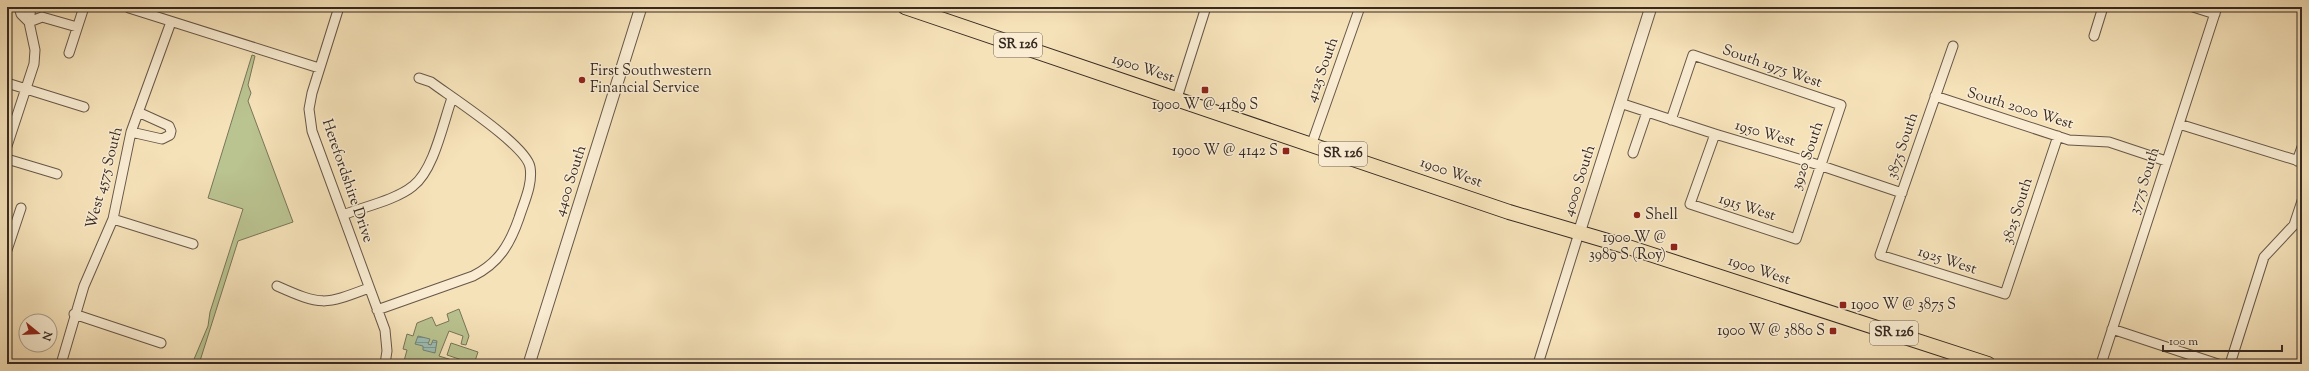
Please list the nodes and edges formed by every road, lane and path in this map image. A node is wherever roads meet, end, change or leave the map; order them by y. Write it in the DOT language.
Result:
graph roads {
  1 [pos="19,7"];
  2 [pos="31,7"];
  3 [pos="84,7"];
  4 [pos="339,7"];
  5 [pos="641,7"];
  6 [pos="905,7"];
  7 [pos="1206,7"];
  8 [pos="1360,7"];
  9 [pos="1651,7"];
  10 [pos="2103,7"];
  11 [pos="2193,7"];
  12 [pos="129,8"];
  13 [pos="2216,10"];
  14 [pos="29,22"];
  15 [pos="171,22"];
  16 [pos="77,27"];
  17 [pos="2094,36"];
  18 [pos="1953,46"];
  19 [pos="69,53"];
  20 [pos="319,68"];
  21 [pos="419,78"];
  22 [pos="7,83"];
  23 [pos="25,89"];
  24 [pos="1935,96"];
  25 [pos="452,98"];
  26 [pos="1177,98"];
  27 [pos="1620,103"];
  28 [pos="1841,105"];
  29 [pos="84,107"];
  30 [pos="138,112"];
  31 [pos="1647,112"];
  32 [pos="1671,120"];
  33 [pos="2178,124"];
  34 [pos="131,132"];
  35 [pos="1715,134"];
  36 [pos="2058,136"];
  37 [pos="1312,143"];
  38 [pos="7,146"];
  39 [pos="2302,147"];
  40 [pos="1634,153"];
  41 [pos="7,158"];
  42 [pos="2166,161"];
  43 [pos="2300,162"];
  44 [pos="1819,165"];
  45 [pos="57,174"];
  46 [pos="1902,194"];
  47 [pos="2302,201"];
  48 [pos="21,208"];
  49 [pos="342,215"];
  50 [pos="113,219"];
  51 [pos="1579,233"];
  52 [pos="9,234"];
  53 [pos="1796,239"];
  54 [pos="193,244"];
  55 [pos="7,250"];
  56 [pos="1880,255"];
  57 [pos="277,286"];
  58 [pos="369,288"];
  59 [pos="2005,294"];
  60 [pos="377,310"];
  61 [pos="74,314"];
  62 [pos="2112,329"];
  63 [pos="160,343"];
  64 [pos="61,364"];
  65 [pos="385,364"];
  66 [pos="529,364"];
  67 [pos="1538,364"];
  68 [pos="1988,364"];
  69 [pos="2101,364"];
  70 [pos="2218,364"];
  71 [pos="2230,364"];
  1 -- 14 [label="street"];
  2 -- 14 [label="street"];
  3 -- 16 [label="street"];
  4 -- 20 [label="street, Herefordshire Drive"];
  5 -- 66 [label="street, 4400 South"];
  6 -- 26 [label="main road, 1900 West / SR 126"];
  7 -- 26 [label="street"];
  8 -- 37 [label="street, 4125 South"];
  9 -- 27 [label="street, 4000 South"];
  10 -- 17 [label="street"];
  11 -- 13 [label="street"];
  12 -- 15 [label="street"];
  13 -- 33 [label="street, 3775 South"];
  14 -- 16 [label="street"];
  14 -- 23 [label="street"];
  15 -- 20 [label="street"];
  15 -- 30 [label="street, West 4575 South"];
  16 -- 19 [label="street"];
  18 -- 24 [label="street, 3875 South"];
  20 -- 49 [label="street, Herefordshire Drive"];
  21 -- 25 [label="street"];
  22 -- 23 [label="street"];
  23 -- 29 [label="street"];
  23 -- 38 [label="street"];
  24 -- 36 [label="street, South 2000 West"];
  24 -- 46 [label="street, 3875 South"];
  25 -- 49 [label="street"];
  25 -- 60 [label="street"];
  26 -- 37 [label="main road, 1900 West / SR 126"];
  27 -- 31 [label="street, 1950 West"];
  27 -- 51 [label="street, 4000 South"];
  28 -- 32 [label="street, South 1975 West"];
  28 -- 44 [label="street, 3920 South"];
  30 -- 34 [label="street, West 4575 South"];
  30 -- 34 [label="street"];
  31 -- 32 [label="street, 1950 West"];
  31 -- 40 [label="street"];
  32 -- 35 [label="street, 1950 West"];
  33 -- 42 [label="street, 3775 South"];
  33 -- 43 [label="street"];
  34 -- 50 [label="street, West 4575 South"];
  35 -- 44 [label="street, 1950 West"];
  35 -- 53 [label="street, 1915 West"];
  36 -- 42 [label="street, South 2000 West"];
  36 -- 59 [label="street, 3825 South"];
  37 -- 51 [label="main road, 1900 West / SR 126"];
  39 -- 43 [label="street"];
  41 -- 45 [label="street"];
  42 -- 62 [label="street, 3775 South"];
  44 -- 46 [label="street, 1950 West"];
  44 -- 53 [label="street, 3920 South"];
  46 -- 56 [label="street, 3875 South"];
  47 -- 71 [label="street"];
  48 -- 52 [label="street"];
  49 -- 58 [label="street, Herefordshire Drive"];
  50 -- 54 [label="street"];
  50 -- 61 [label="street, West 4575 South"];
  51 -- 67 [label="street, 4000 South"];
  51 -- 68 [label="main road, 1900 West / SR 126"];
  52 -- 55 [label="street"];
  56 -- 59 [label="street, 1925 West"];
  57 -- 58 [label="street"];
  58 -- 60 [label="street, Herefordshire Drive"];
  60 -- 65 [label="street, Herefordshire Drive"];
  61 -- 63 [label="street"];
  61 -- 64 [label="street, West 4575 South"];
  62 -- 69 [label="street, 3775 South"];
  62 -- 70 [label="street"];
}
